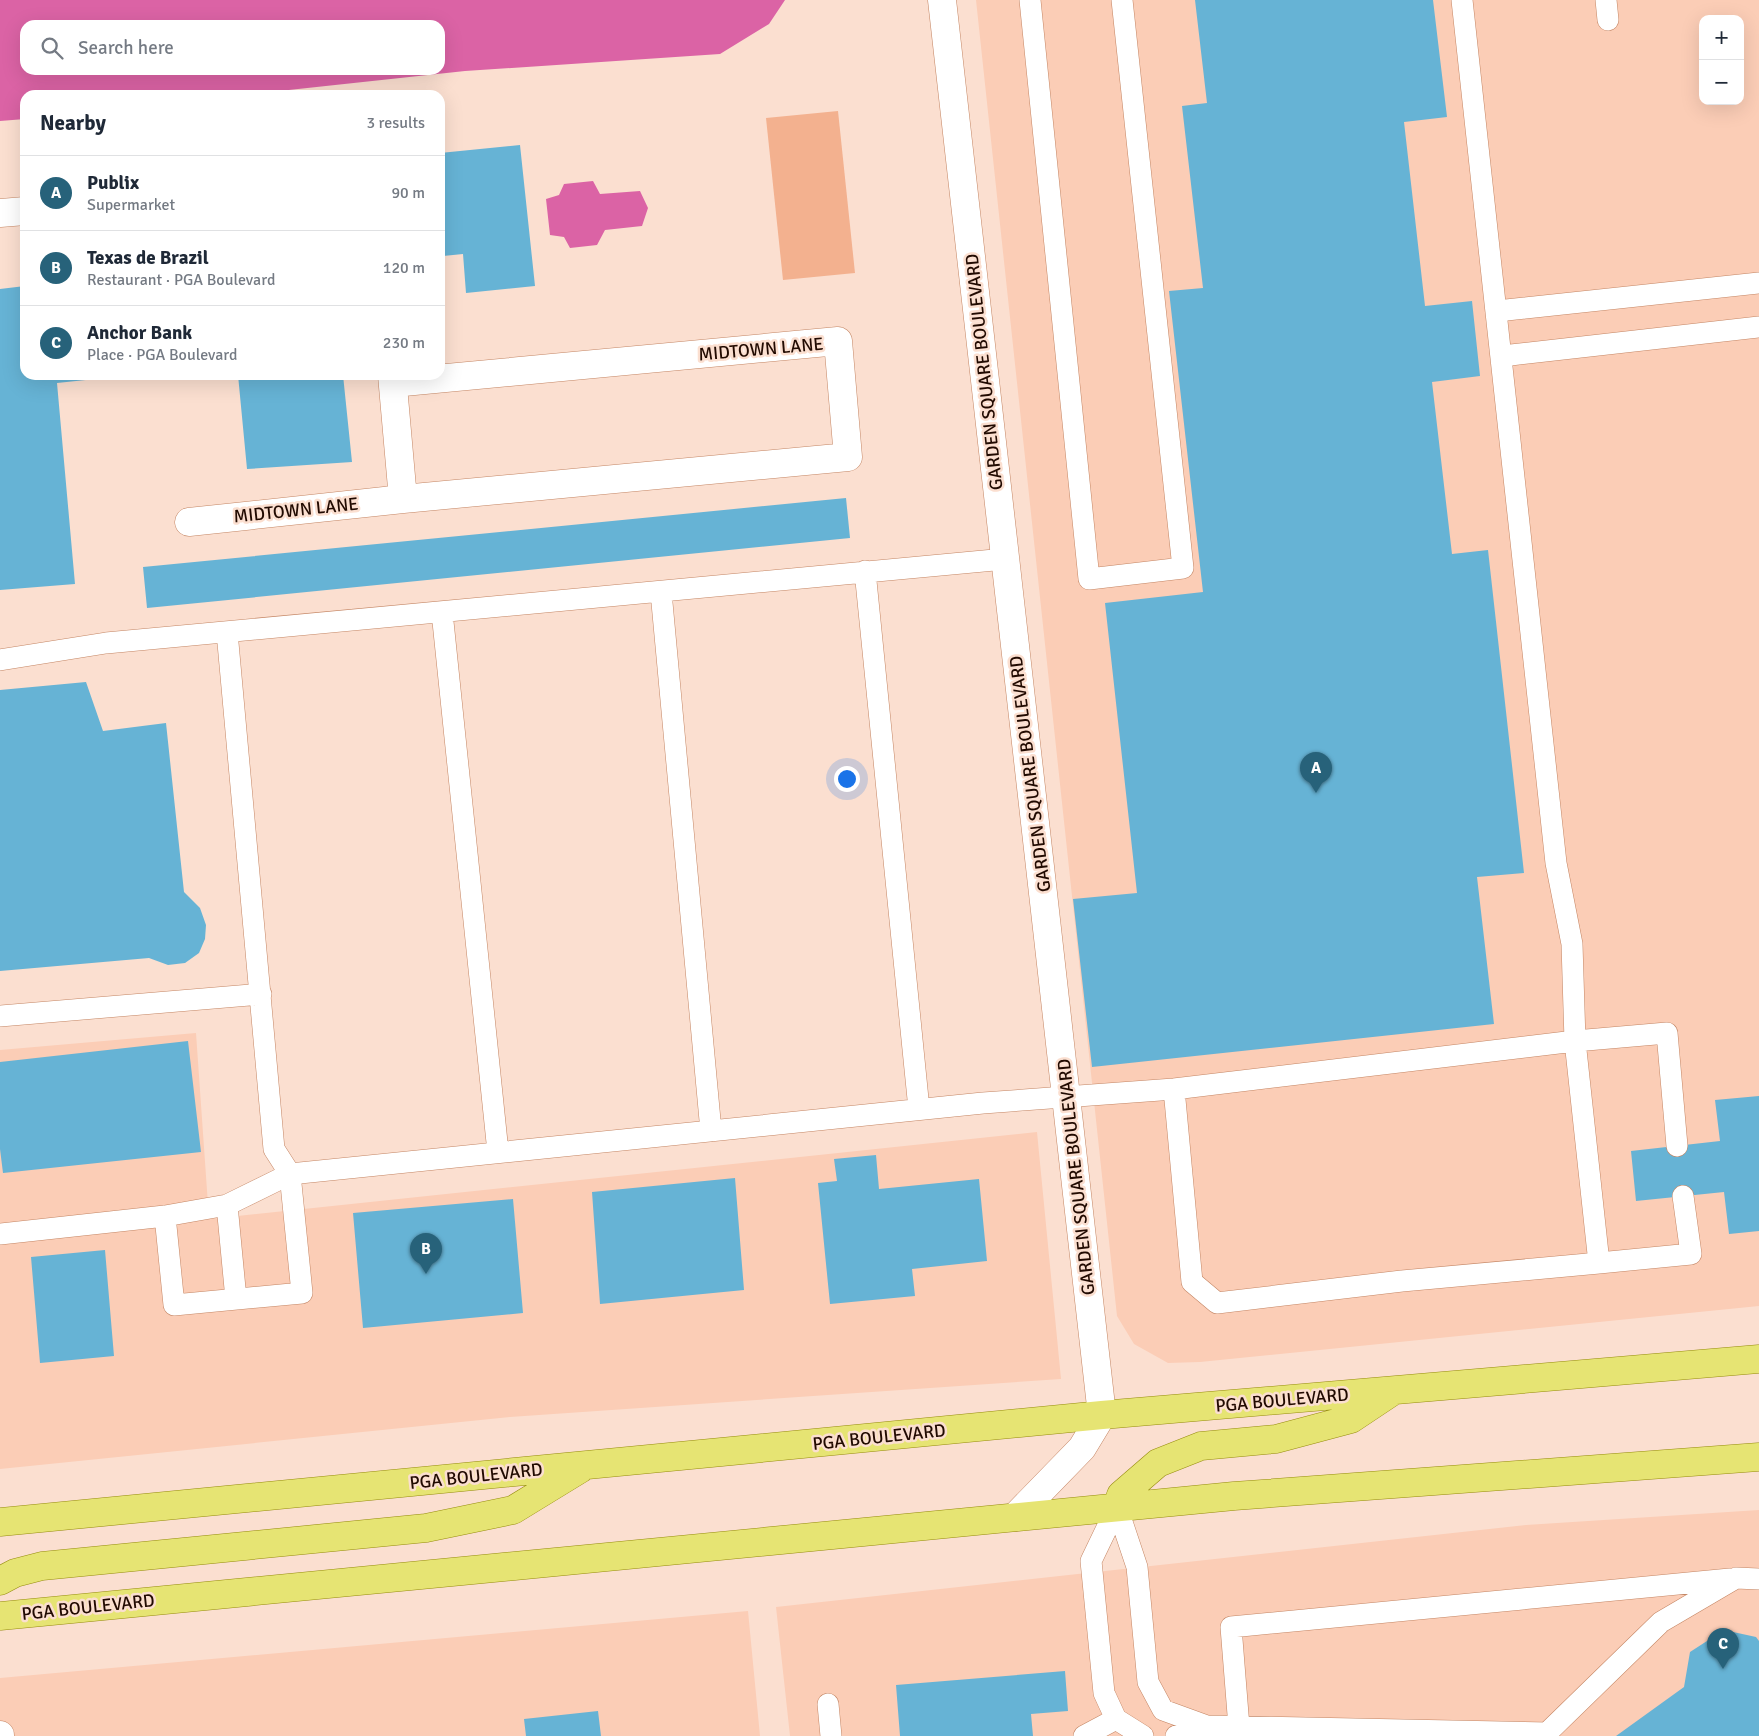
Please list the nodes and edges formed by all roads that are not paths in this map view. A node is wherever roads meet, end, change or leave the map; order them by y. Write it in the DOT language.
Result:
graph roads {
  1 [pos="942,0"];
  2 [pos="1030,0"];
  3 [pos="1122,0"];
  4 [pos="1462,0"];
  5 [pos="20,212"];
  6 [pos="0,214"];
  7 [pos="1759,283"];
  8 [pos="1497,311"];
  9 [pos="1759,327"];
  10 [pos="1502,356"];
  11 [pos="445,375"];
  12 [pos="392,380"];
  13 [pos="403,499"];
  14 [pos="189,522"];
  15 [pos="1005,559"];
  16 [pos="865,571"];
  17 [pos="661,592"];
  18 [pos="442,612"];
  19 [pos="227,632"];
  20 [pos="0,660"];
  21 [pos="261,994"];
  22 [pos="0,1016"];
  23 [pos="1576,1041"];
  24 [pos="1174,1089"];
  25 [pos="1067,1098"];
  26 [pos="919,1110"];
  27 [pos="711,1131"];
  28 [pos="1678,1146"];
  29 [pos="498,1152"];
  30 [pos="290,1174"];
  31 [pos="1683,1196"];
  32 [pos="227,1205"];
  33 [pos="165,1216"];
  34 [pos="0,1234"];
  35 [pos="1599,1263"];
  36 [pos="236,1299"];
  37 [pos="1759,1359"];
  38 [pos="1394,1390"];
  39 [pos="1102,1415"];
  40 [pos="1759,1457"];
  41 [pos="585,1465"];
  42 [pos="1117,1507"];
  43 [pos="1015,1517"];
  44 [pos="0,1522"];
  45 [pos="1736,1578"];
  46 [pos="1759,1579"];
  47 [pos="0,1581"];
  48 [pos="0,1616"];
  49 [pos="828,1704"];
  50 [pos="1116,1718"];
  51 [pos="1207,1726"];
  52 [pos="1239,1727"];
  53 [pos="831,1736"];
  54 [pos="1084,1736"];
  55 [pos="1143,1736"];
  56 [pos="1176,1736"];
  1 -- 15 [label="street, GARDEN SQUARE BOULEVARD"];
  2 -- 3 [label="lane"];
  4 -- 8 [label="lane"];
  5 -- 6 [label="street"];
  7 -- 8 [label="lane"];
  8 -- 10 [label="lane"];
  9 -- 10 [label="lane"];
  10 -- 23 [label="lane"];
  11 -- 13 [label="street, MIDTOWN LANE"];
  12 -- 13 [label="street, MIDTOWN LANE"];
  13 -- 14 [label="street, MIDTOWN LANE"];
  15 -- 16 [label="lane"];
  15 -- 25 [label="street, GARDEN SQUARE BOULEVARD"];
  16 -- 17 [label="lane"];
  16 -- 26 [label="lane"];
  17 -- 18 [label="lane"];
  17 -- 27 [label="lane"];
  18 -- 19 [label="lane"];
  18 -- 29 [label="lane"];
  19 -- 20 [label="lane"];
  19 -- 21 [label="lane"];
  21 -- 22 [label="lane"];
  21 -- 30 [label="lane"];
  23 -- 24 [label="lane"];
  23 -- 28 [label="lane"];
  23 -- 35 [label="lane"];
  24 -- 25 [label="lane"];
  24 -- 35 [label="lane"];
  25 -- 26 [label="lane"];
  25 -- 39 [label="street, GARDEN SQUARE BOULEVARD"];
  26 -- 27 [label="lane"];
  27 -- 29 [label="lane"];
  29 -- 30 [label="lane"];
  30 -- 32 [label="lane"];
  30 -- 36 [label="lane"];
  31 -- 35 [label="lane"];
  32 -- 33 [label="lane"];
  32 -- 36 [label="lane"];
  33 -- 34 [label="lane"];
  33 -- 36 [label="lane"];
  37 -- 38 [label="main road, PGA BOULEVARD"];
  38 -- 39 [label="main road, PGA BOULEVARD"];
  38 -- 42 [label="main road"];
  39 -- 41 [label="main road, PGA BOULEVARD"];
  39 -- 43 [label="street"];
  40 -- 42 [label="main road, PGA BOULEVARD"];
  41 -- 44 [label="main road, PGA BOULEVARD"];
  41 -- 47 [label="main road"];
  42 -- 43 [label="main road, PGA BOULEVARD"];
  42 -- 50 [label="lane"];
  42 -- 51 [label="lane"];
  43 -- 48 [label="main road, PGA BOULEVARD"];
  45 -- 46 [label="lane"];
  45 -- 52 [label="lane"];
  45 -- 52 [label="lane"];
  49 -- 53 [label="lane"];
  50 -- 54 [label="lane"];
  50 -- 55 [label="lane"];
  51 -- 52 [label="lane"];
  51 -- 56 [label="lane"];
}
